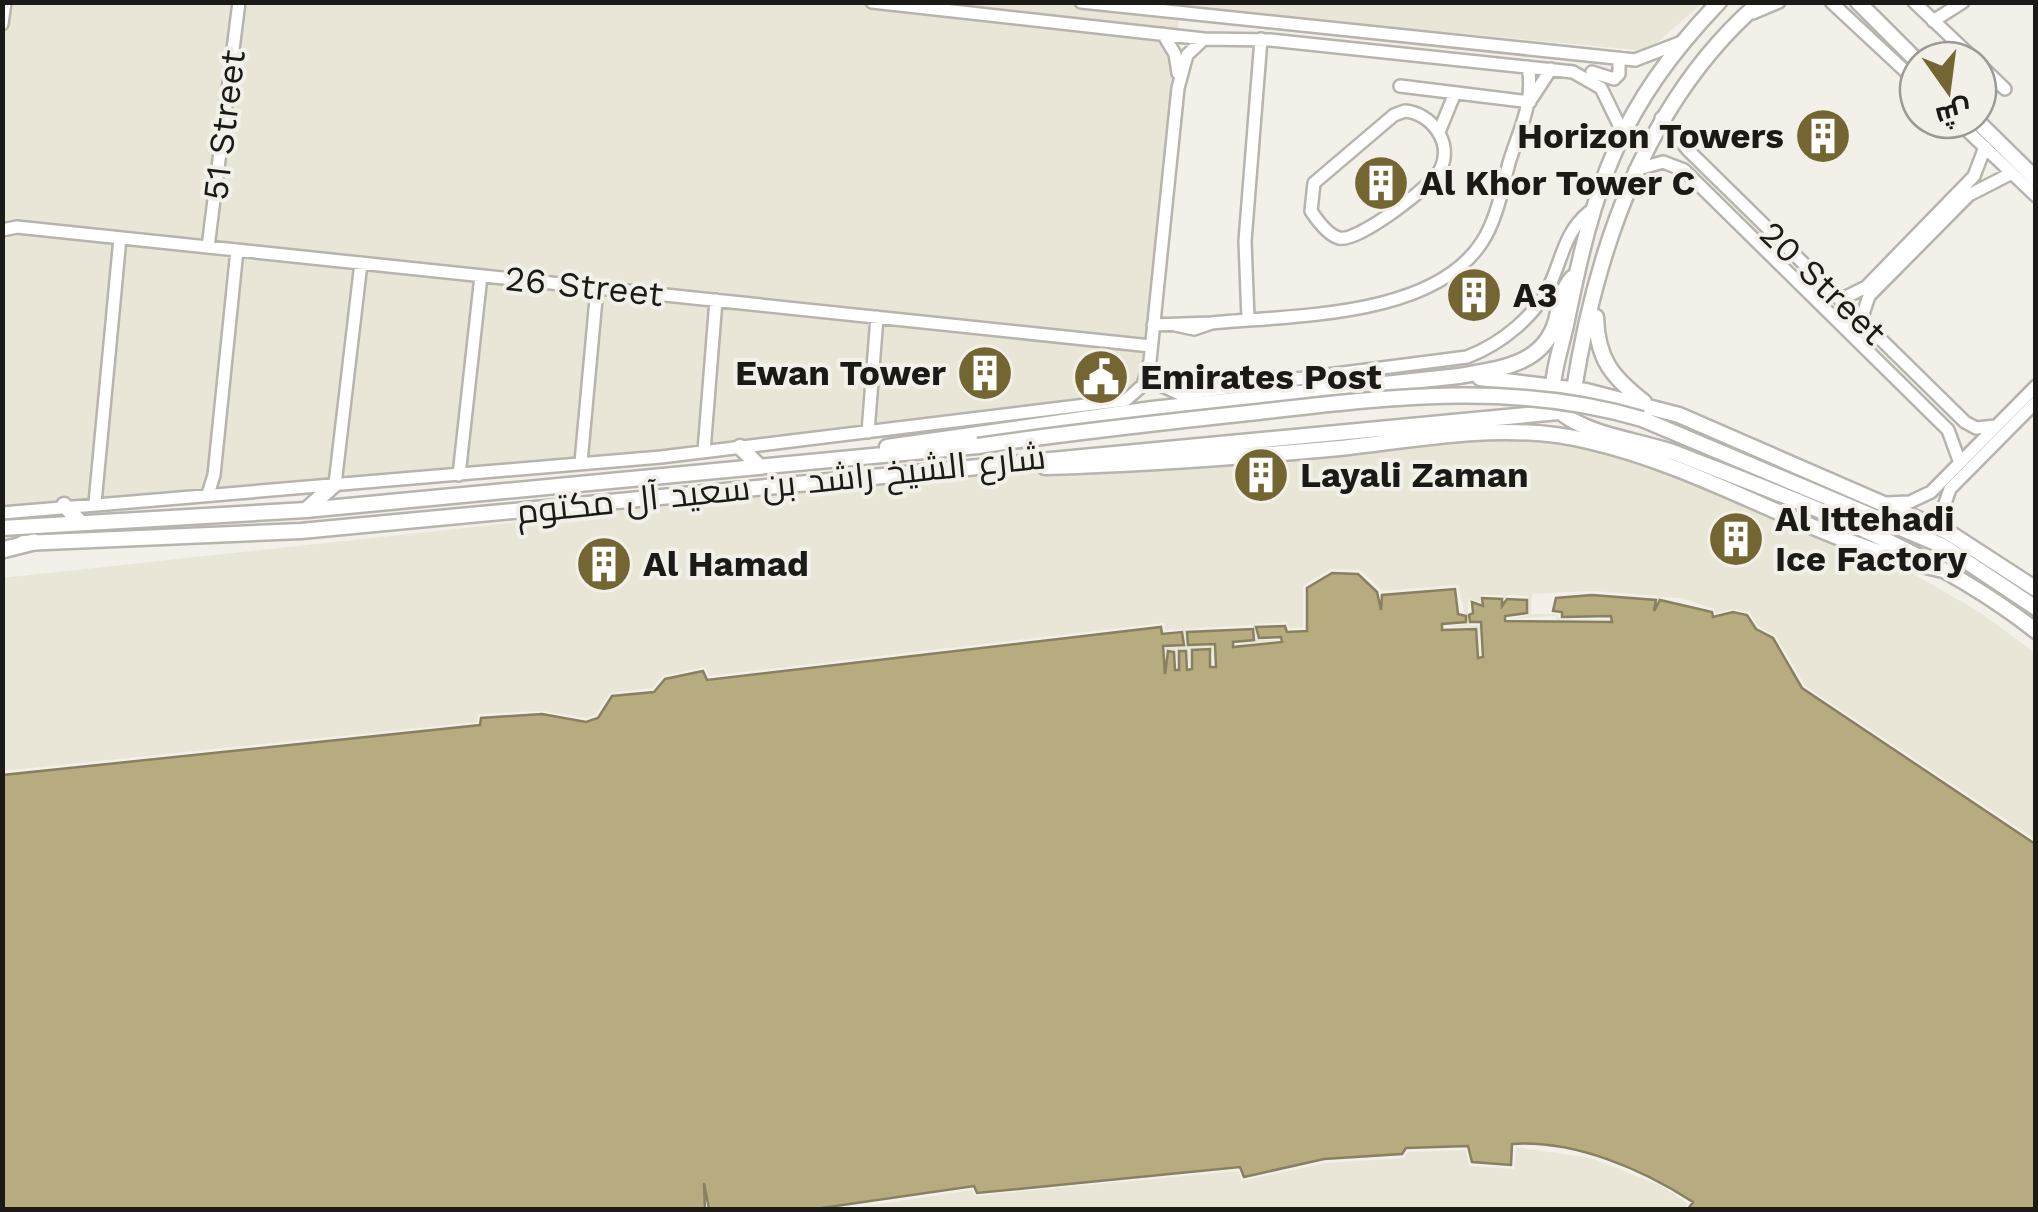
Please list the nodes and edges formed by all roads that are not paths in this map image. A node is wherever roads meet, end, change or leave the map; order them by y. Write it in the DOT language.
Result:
graph roads {
  1 [pos="5,2"];
  2 [pos="239,2"];
  3 [pos="872,2"];
  4 [pos="1081,2"];
  5 [pos="1719,2"];
  6 [pos="1760,2"];
  7 [pos="1779,2"];
  8 [pos="1831,2"];
  9 [pos="1858,2"];
  10 [pos="1914,2"];
  11 [pos="1959,7"];
  12 [pos="1707,9"];
  13 [pos="1744,16"];
  14 [pos="1933,22"];
  15 [pos="2,24"];
  16 [pos="1163,34"];
  17 [pos="1947,34"];
  18 [pos="1204,39"];
  19 [pos="1266,40"];
  20 [pos="1537,40"];
  21 [pos="1953,40"];
  22 [pos="1682,42"];
  23 [pos="1898,42"];
  24 [pos="1547,50"];
  25 [pos="1619,58"];
  26 [pos="1898,64"];
  27 [pos="1528,66"];
  28 [pos="1551,69"];
  29 [pos="1573,72"];
  30 [pos="1998,82"];
  31 [pos="1400,86"];
  32 [pos="1682,86"];
  33 [pos="1178,88"];
  34 [pos="2006,89"];
  35 [pos="1455,93"];
  36 [pos="1530,102"];
  37 [pos="1661,118"];
  38 [pos="1622,131"];
  39 [pos="1439,132"];
  40 [pos="1977,140"];
  41 [pos="1996,140"];
  42 [pos="1984,147"];
  43 [pos="1705,167"];
  44 [pos="1635,170"];
  45 [pos="2012,173"];
  46 [pos="1692,178"];
  47 [pos="2036,179"];
  48 [pos="1979,180"];
  49 [pos="2036,196"];
  50 [pos="1590,212"];
  51 [pos="2,216"];
  52 [pos="16,227"];
  53 [pos="2,230"];
  54 [pos="120,238"];
  55 [pos="208,247"];
  56 [pos="237,250"];
  57 [pos="361,263"];
  58 [pos="1576,274"];
  59 [pos="482,276"];
  60 [pos="1874,285"];
  61 [pos="597,288"];
  62 [pos="716,300"];
  63 [pos="1840,300"];
  64 [pos="1594,303"];
  65 [pos="877,317"];
  66 [pos="1248,320"];
  67 [pos="1861,320"];
  68 [pos="1154,325"];
  69 [pos="1152,346"];
  70 [pos="1150,361"];
  71 [pos="1459,376"];
  72 [pos="1315,377"];
  73 [pos="1488,379"];
  74 [pos="1554,386"];
  75 [pos="2036,386"];
  76 [pos="1574,389"];
  77 [pos="1329,390"];
  78 [pos="2036,402"];
  79 [pos="1648,406"];
  80 [pos="1559,412"];
  81 [pos="1679,415"];
  82 [pos="1960,417"];
  83 [pos="1447,420"];
  84 [pos="940,423"];
  85 [pos="1996,426"];
  86 [pos="1948,430"];
  87 [pos="868,432"];
  88 [pos="1629,438"];
  89 [pos="920,440"];
  90 [pos="740,447"];
  91 [pos="704,452"];
  92 [pos="874,455"];
  93 [pos="581,462"];
  94 [pos="1960,463"];
  95 [pos="980,464"];
  96 [pos="760,467"];
  97 [pos="459,475"];
  98 [pos="335,484"];
  99 [pos="208,494"];
  100 [pos="94,503"];
  101 [pos="1886,503"];
  102 [pos="64,505"];
  103 [pos="306,510"];
  104 [pos="2,512"];
  105 [pos="80,522"];
  106 [pos="2,528"];
  107 [pos="1948,532"];
  108 [pos="34,542"];
  109 [pos="2,547"];
  110 [pos="1944,570"];
  111 [pos="2036,589"];
  112 [pos="2036,608"];
  113 [pos="2036,631"];
  1 -- 15 [label="street"];
  2 -- 55 [label="street, 51 Street"];
  3 -- 16 [label="street"];
  4 -- 24 [label="street"];
  5 -- 12 [label="main road"];
  6 -- 13 [label="main road"];
  7 -- 13 [label="street"];
  8 -- 26 [label="street"];
  9 -- 23 [label="main road"];
  10 -- 14 [label="street"];
  11 -- 14 [label="street"];
  11 -- 17 [label="street"];
  12 -- 22 [label="main road"];
  13 -- 32 [label="main road"];
  14 -- 17 [label="street"];
  16 -- 18 [label="street"];
  16 -- 33 [label="street"];
  17 -- 21 [label="street"];
  18 -- 19 [label="street"];
  18 -- 33 [label="street"];
  19 -- 27 [label="street"];
  19 -- 66 [label="street"];
  20 -- 24 [label="street"];
  22 -- 25 [label="street"];
  22 -- 32 [label="main road"];
  22 -- 38 [label="main road"];
  24 -- 25 [label="street"];
  25 -- 29 [label="street"];
  27 -- 28 [label="street"];
  27 -- 36 [label="street"];
  28 -- 29 [label="street"];
  28 -- 36 [label="street"];
  29 -- 38 [label="street"];
  30 -- 34 [label="street"];
  31 -- 35 [label="street"];
  32 -- 37 [label="main road"];
  33 -- 68 [label="street"];
  35 -- 36 [label="street"];
  35 -- 39 [label="street"];
  36 -- 66 [label="street"];
  37 -- 43 [label="street, 20 Street"];
  37 -- 44 [label="main road"];
  38 -- 50 [label="main road"];
  39 -- 39 [label="street"];
  40 -- 42 [label="street"];
  41 -- 47 [label="main road"];
  42 -- 45 [label="street"];
  42 -- 48 [label="street"];
  43 -- 46 [label="street"];
  43 -- 63 [label="street, 20 Street"];
  44 -- 46 [label="street"];
  44 -- 64 [label="main road"];
  45 -- 48 [label="street"];
  45 -- 49 [label="street"];
  46 -- 86 [label="street, 20 Street"];
  48 -- 60 [label="street"];
  50 -- 58 [label="main road"];
  50 -- 72 [label="street"];
  51 -- 52 [label="street"];
  52 -- 53 [label="street, 26 Street"];
  52 -- 54 [label="street, 26 Street"];
  54 -- 55 [label="street, 26 Street"];
  54 -- 100 [label="street"];
  55 -- 56 [label="street, 26 Street"];
  56 -- 57 [label="street, 26 Street"];
  56 -- 99 [label="street"];
  57 -- 59 [label="street, 26 Street"];
  57 -- 98 [label="street"];
  58 -- 71 [label="main road"];
  58 -- 74 [label="main road"];
  59 -- 61 [label="street, 26 Street"];
  59 -- 97 [label="street"];
  60 -- 63 [label="street"];
  60 -- 67 [label="street"];
  61 -- 62 [label="street, 26 Street"];
  61 -- 93 [label="street"];
  62 -- 65 [label="street, 26 Street"];
  62 -- 91 [label="street"];
  63 -- 67 [label="street, 20 Street"];
  64 -- 76 [label="main road"];
  64 -- 79 [label="main road"];
  65 -- 69 [label="street, 26 Street"];
  65 -- 87 [label="street"];
  66 -- 68 [label="street"];
  67 -- 82 [label="street, 20 Street"];
  68 -- 69 [label="street"];
  69 -- 70 [label="street"];
  70 -- 72 [label="street"];
  70 -- 84 [label="street"];
  71 -- 73 [label="main road"];
  71 -- 77 [label="main road"];
  72 -- 77 [label="main road"];
  73 -- 74 [label="main road"];
  73 -- 83 [label="main road"];
  74 -- 76 [label="main road"];
  74 -- 80 [label="main road"];
  75 -- 85 [label="street"];
  76 -- 79 [label="main road"];
  76 -- 80 [label="main road"];
  77 -- 89 [label="main road"];
  78 -- 107 [label="street"];
  79 -- 81 [label="main road"];
  80 -- 83 [label="main road, شارع الشيخ راشد بن سعيد آل مكتوم"];
  80 -- 88 [label="main road, شارع الشيخ راشد بن سعيد آل مكتوم"];
  81 -- 88 [label="main road"];
  81 -- 101 [label="main road"];
  82 -- 85 [label="street"];
  82 -- 86 [label="street"];
  83 -- 95 [label="main road, شارع الشيخ راشد بن سعيد آل مكتوم"];
  84 -- 87 [label="street"];
  84 -- 89 [label="main road"];
  85 -- 94 [label="street"];
  86 -- 94 [label="street, 20 Street"];
  87 -- 90 [label="street"];
  88 -- 110 [label="main road, شارع الشيخ راشد بن سعيد آل مكتوم"];
  89 -- 92 [label="main road"];
  90 -- 91 [label="street"];
  90 -- 96 [label="main road"];
  91 -- 93 [label="street"];
  92 -- 96 [label="main road, شارع الشيخ راشد بن سعيد آل مكتوم"];
  92 -- 112 [label="main road, شارع الشيخ راشد بن سعيد آل مكتوم, bridge"];
  93 -- 97 [label="street"];
  94 -- 101 [label="street"];
  95 -- 108 [label="main road, شارع الشيخ راشد بن سعيد آل مكتوم"];
  95 -- 110 [label="main road"];
  96 -- 103 [label="main road, شارع الشيخ راشد بن سعيد آل مكتوم"];
  97 -- 98 [label="street"];
  98 -- 99 [label="street"];
  98 -- 103 [label="main road"];
  99 -- 100 [label="street"];
  100 -- 102 [label="street"];
  101 -- 107 [label="main road"];
  102 -- 104 [label="street"];
  102 -- 105 [label="main road"];
  103 -- 105 [label="main road, شارع الشيخ راشد بن سعيد آل مكتوم"];
  105 -- 106 [label="main road, شارع الشيخ راشد بن سعيد آل مكتوم"];
  107 -- 111 [label="main road"];
  108 -- 109 [label="highway"];
  110 -- 113 [label="main road, شارع الشيخ راشد بن سعيد آل مكتوم"];
}
